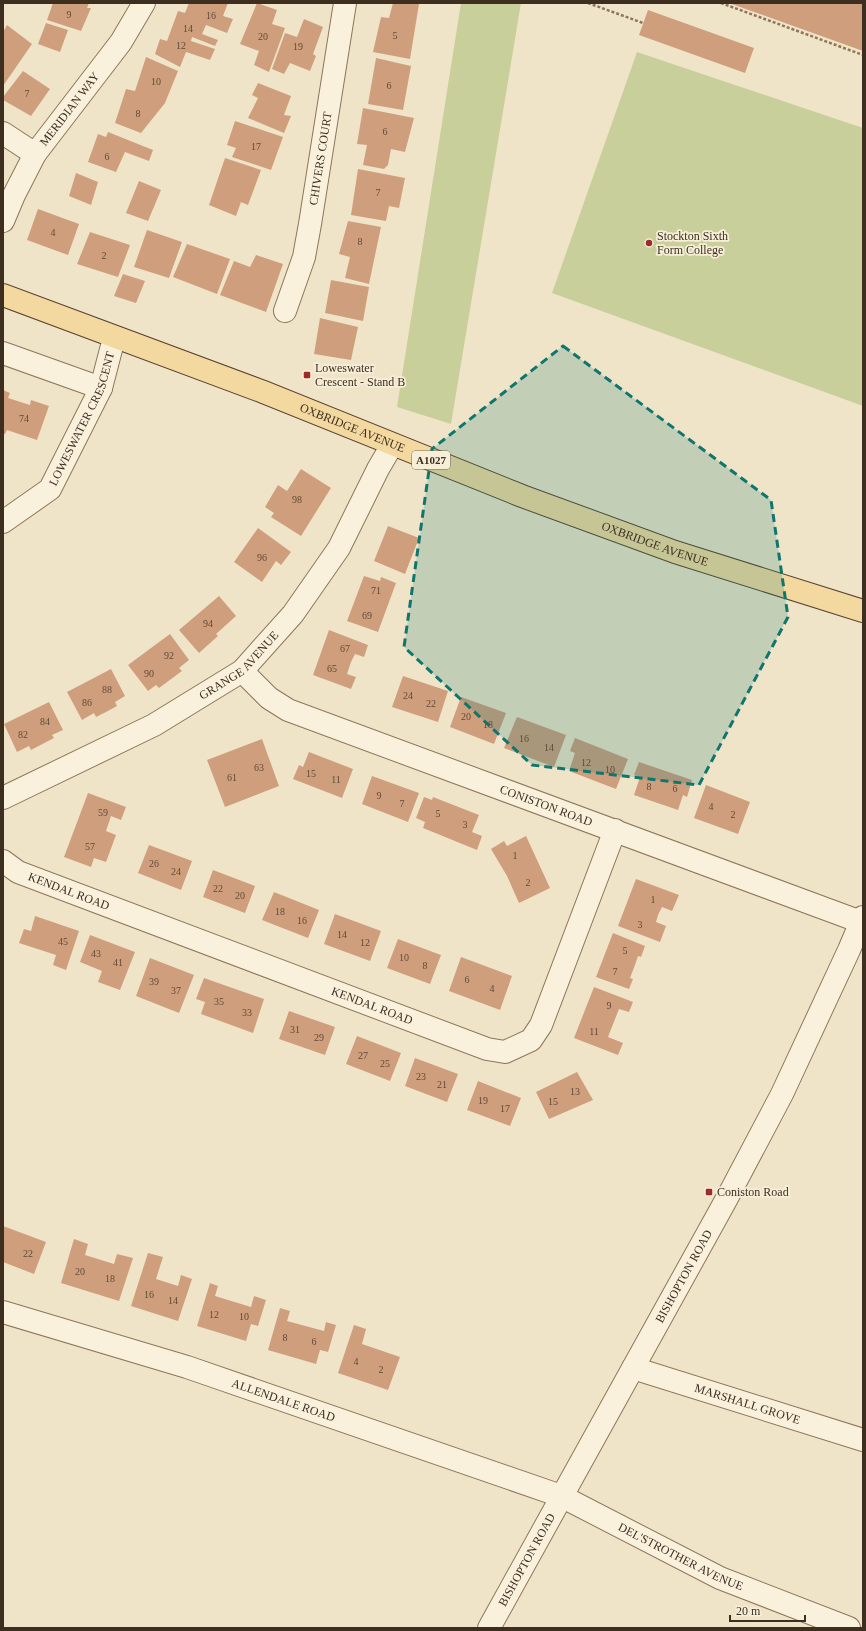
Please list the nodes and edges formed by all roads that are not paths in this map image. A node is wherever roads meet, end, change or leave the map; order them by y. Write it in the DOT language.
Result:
graph roads {
  1 [pos="144,3"];
  2 [pos="345,3"];
  3 [pos="3,133"];
  4 [pos="34,154"];
  5 [pos="3,221"];
  6 [pos="3,295"];
  7 [pos="285,311"];
  8 [pos="114,338"];
  9 [pos="3,353"];
  10 [pos="101,388"];
  11 [pos="392,445"];
  12 [pos="3,522"];
  13 [pos="863,611"];
  14 [pos="242,671"];
  15 [pos="3,798"];
  16 [pos="614,830"];
  17 [pos="3,861"];
  18 [pos="862,919"];
  19 [pos="856,952"];
  20 [pos="3,1312"];
  21 [pos="633,1368"];
  22 [pos="863,1440"];
  23 [pos="561,1496"];
  24 [pos="489,1628"];
  25 [pos="849,1628"];
  1 -- 4 [label="street, MERIDIAN WAY"];
  2 -- 7 [label="street, CHIVERS COURT"];
  3 -- 4 [label="street"];
  4 -- 5 [label="street, MERIDIAN WAY"];
  6 -- 8 [label="main road, OXBRIDGE AVENUE / A1027"];
  8 -- 10 [label="street, LOWESWATER CRESCENT"];
  8 -- 11 [label="main road, OXBRIDGE AVENUE / A1027"];
  9 -- 10 [label="street"];
  10 -- 12 [label="street, LOWESWATER CRESCENT"];
  11 -- 13 [label="main road, OXBRIDGE AVENUE / A1027"];
  11 -- 14 [label="street, GRANGE AVENUE"];
  14 -- 15 [label="street, GRANGE AVENUE"];
  14 -- 16 [label="street, CONISTON ROAD"];
  16 -- 17 [label="street, KENDAL ROAD"];
  16 -- 18 [label="street, CONISTON ROAD"];
  18 -- 19 [label="street, BISHOPTON ROAD"];
  19 -- 21 [label="street, BISHOPTON ROAD"];
  20 -- 23 [label="street, ALLENDALE ROAD"];
  21 -- 22 [label="street, MARSHALL GROVE"];
  21 -- 23 [label="street, BISHOPTON ROAD"];
  23 -- 24 [label="street, BISHOPTON ROAD"];
  23 -- 25 [label="street, DEL'STROTHER AVENUE"];
}
